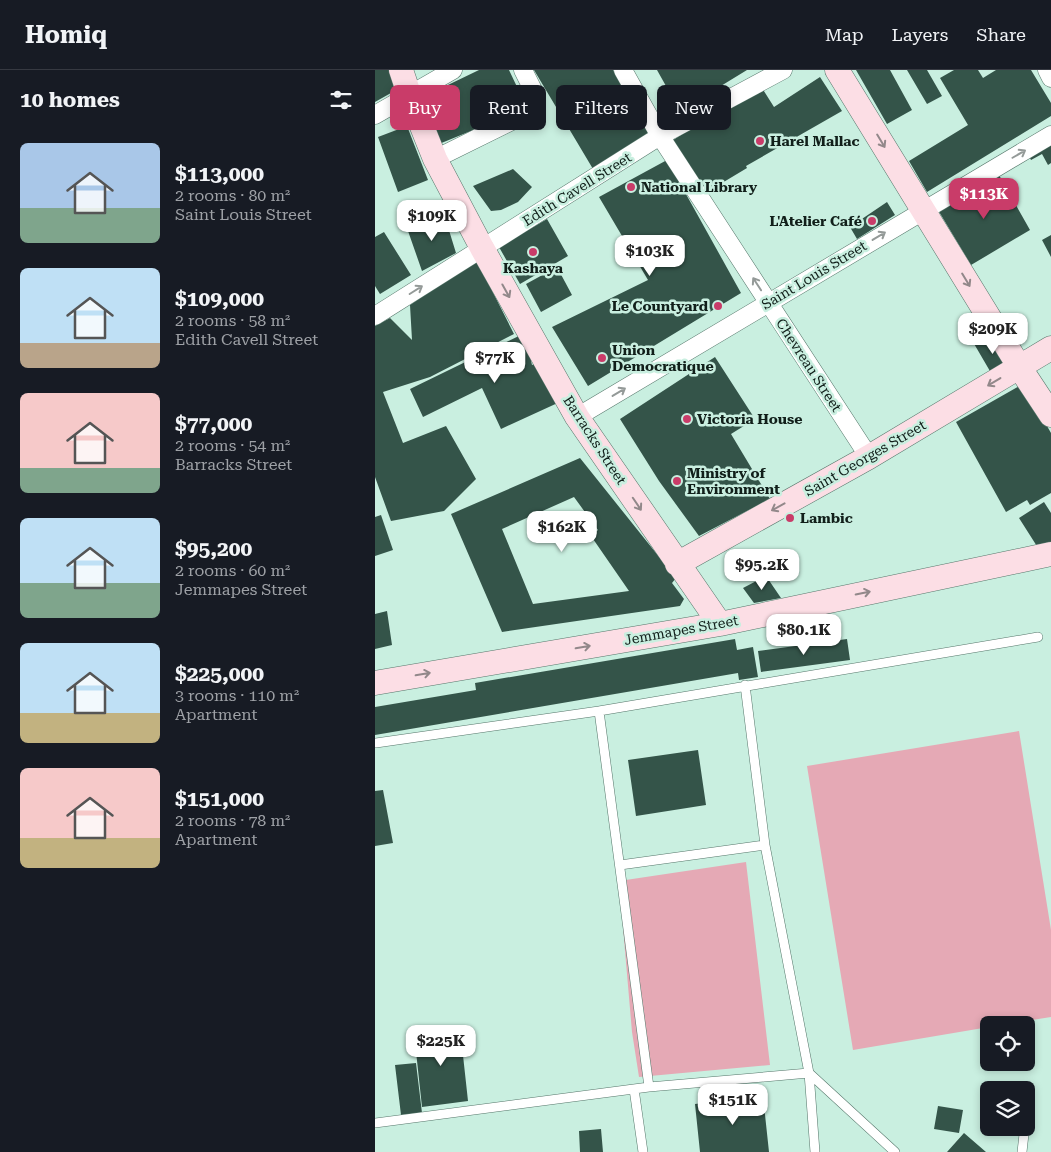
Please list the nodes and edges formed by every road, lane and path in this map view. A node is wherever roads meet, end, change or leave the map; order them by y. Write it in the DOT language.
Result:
graph roads {
  1 [pos="401,70"];
  2 [pos="453,70"];
  3 [pos="523,70"];
  4 [pos="623,70"];
  5 [pos="783,70"];
  6 [pos="837,70"];
  7 [pos="1047,70"];
  8 [pos="1051,78"];
  9 [pos="406,85"];
  10 [pos="426,85"];
  11 [pos="390,106"];
  12 [pos="375,115"];
  13 [pos="423,130"];
  14 [pos="1051,135"];
  15 [pos="660,136"];
  16 [pos="435,159"];
  17 [pos="923,210"];
  18 [pos="482,248"];
  19 [pos="769,302"];
  20 [pos="375,316"];
  21 [pos="1051,348"];
  22 [pos="1019,368"];
  23 [pos="1051,415"];
  24 [pos="577,416"];
  25 [pos="869,457"];
  26 [pos="1049,553"];
  27 [pos="677,564"];
  28 [pos="720,624"];
  29 [pos="1039,637"];
  30 [pos="375,683"];
  31 [pos="745,686"];
  32 [pos="599,711"];
  33 [pos="376,743"];
  34 [pos="765,845"];
  35 [pos="620,865"];
  36 [pos="809,1073"];
  37 [pos="649,1087"];
  38 [pos="634,1089"];
  39 [pos="375,1123"];
  40 [pos="1024,1136"];
  41 [pos="643,1152"];
  42 [pos="815,1152"];
  43 [pos="895,1152"];
  44 [pos="1021,1152"];
  1 -- 9 [label="street, Barracks Street"];
  2 -- 10 [label="street"];
  3 -- 16 [label="street"];
  4 -- 15 [label="street, Chevreau Street"];
  5 -- 15 [label="street, Edith Cavell Street"];
  6 -- 17 [label="street, one-way"];
  7 -- 8 [label="street"];
  11 -- 12 [label="street"];
  13 -- 16 [label="street, Barracks Street"];
  17 -- 14 [label="street, Saint Louis Street, one-way"];
  15 -- 18 [label="street, Edith Cavell Street"];
  19 -- 15 [label="street, Chevreau Street, one-way"];
  16 -- 18 [label="street, Barracks Street"];
  19 -- 17 [label="street, Saint Louis Street, one-way"];
  17 -- 22 [label="street, one-way"];
  20 -- 18 [label="street, Edith Cavell Street, one-way"];
  18 -- 24 [label="street, Barracks Street, one-way"];
  24 -- 19 [label="street, Saint Louis Street, one-way"];
  19 -- 25 [label="street, Chevreau Street"];
  21 -- 22 [label="street, Saint Georges Street"];
  22 -- 23 [label="street"];
  22 -- 25 [label="street, Saint Georges Street, one-way"];
  24 -- 27 [label="street, Barracks Street, one-way"];
  25 -- 27 [label="street, Saint Georges Street, one-way"];
  28 -- 26 [label="street, Jemmapes Street, one-way"];
  27 -- 28 [label="street, Barracks Street"];
  30 -- 28 [label="street, Jemmapes Street, one-way"];
  29 -- 31 [label="lane"];
  31 -- 32 [label="lane"];
  31 -- 34 [label="lane"];
  32 -- 33 [label="lane"];
  32 -- 35 [label="lane"];
  34 -- 35 [label="lane"];
  34 -- 36 [label="lane"];
  35 -- 37 [label="lane"];
  36 -- 37 [label="lane"];
  36 -- 42 [label="lane"];
  36 -- 43 [label="lane"];
  37 -- 38 [label="lane"];
  38 -- 39 [label="lane"];
  38 -- 41 [label="lane"];
  40 -- 44 [label="lane"];
}
